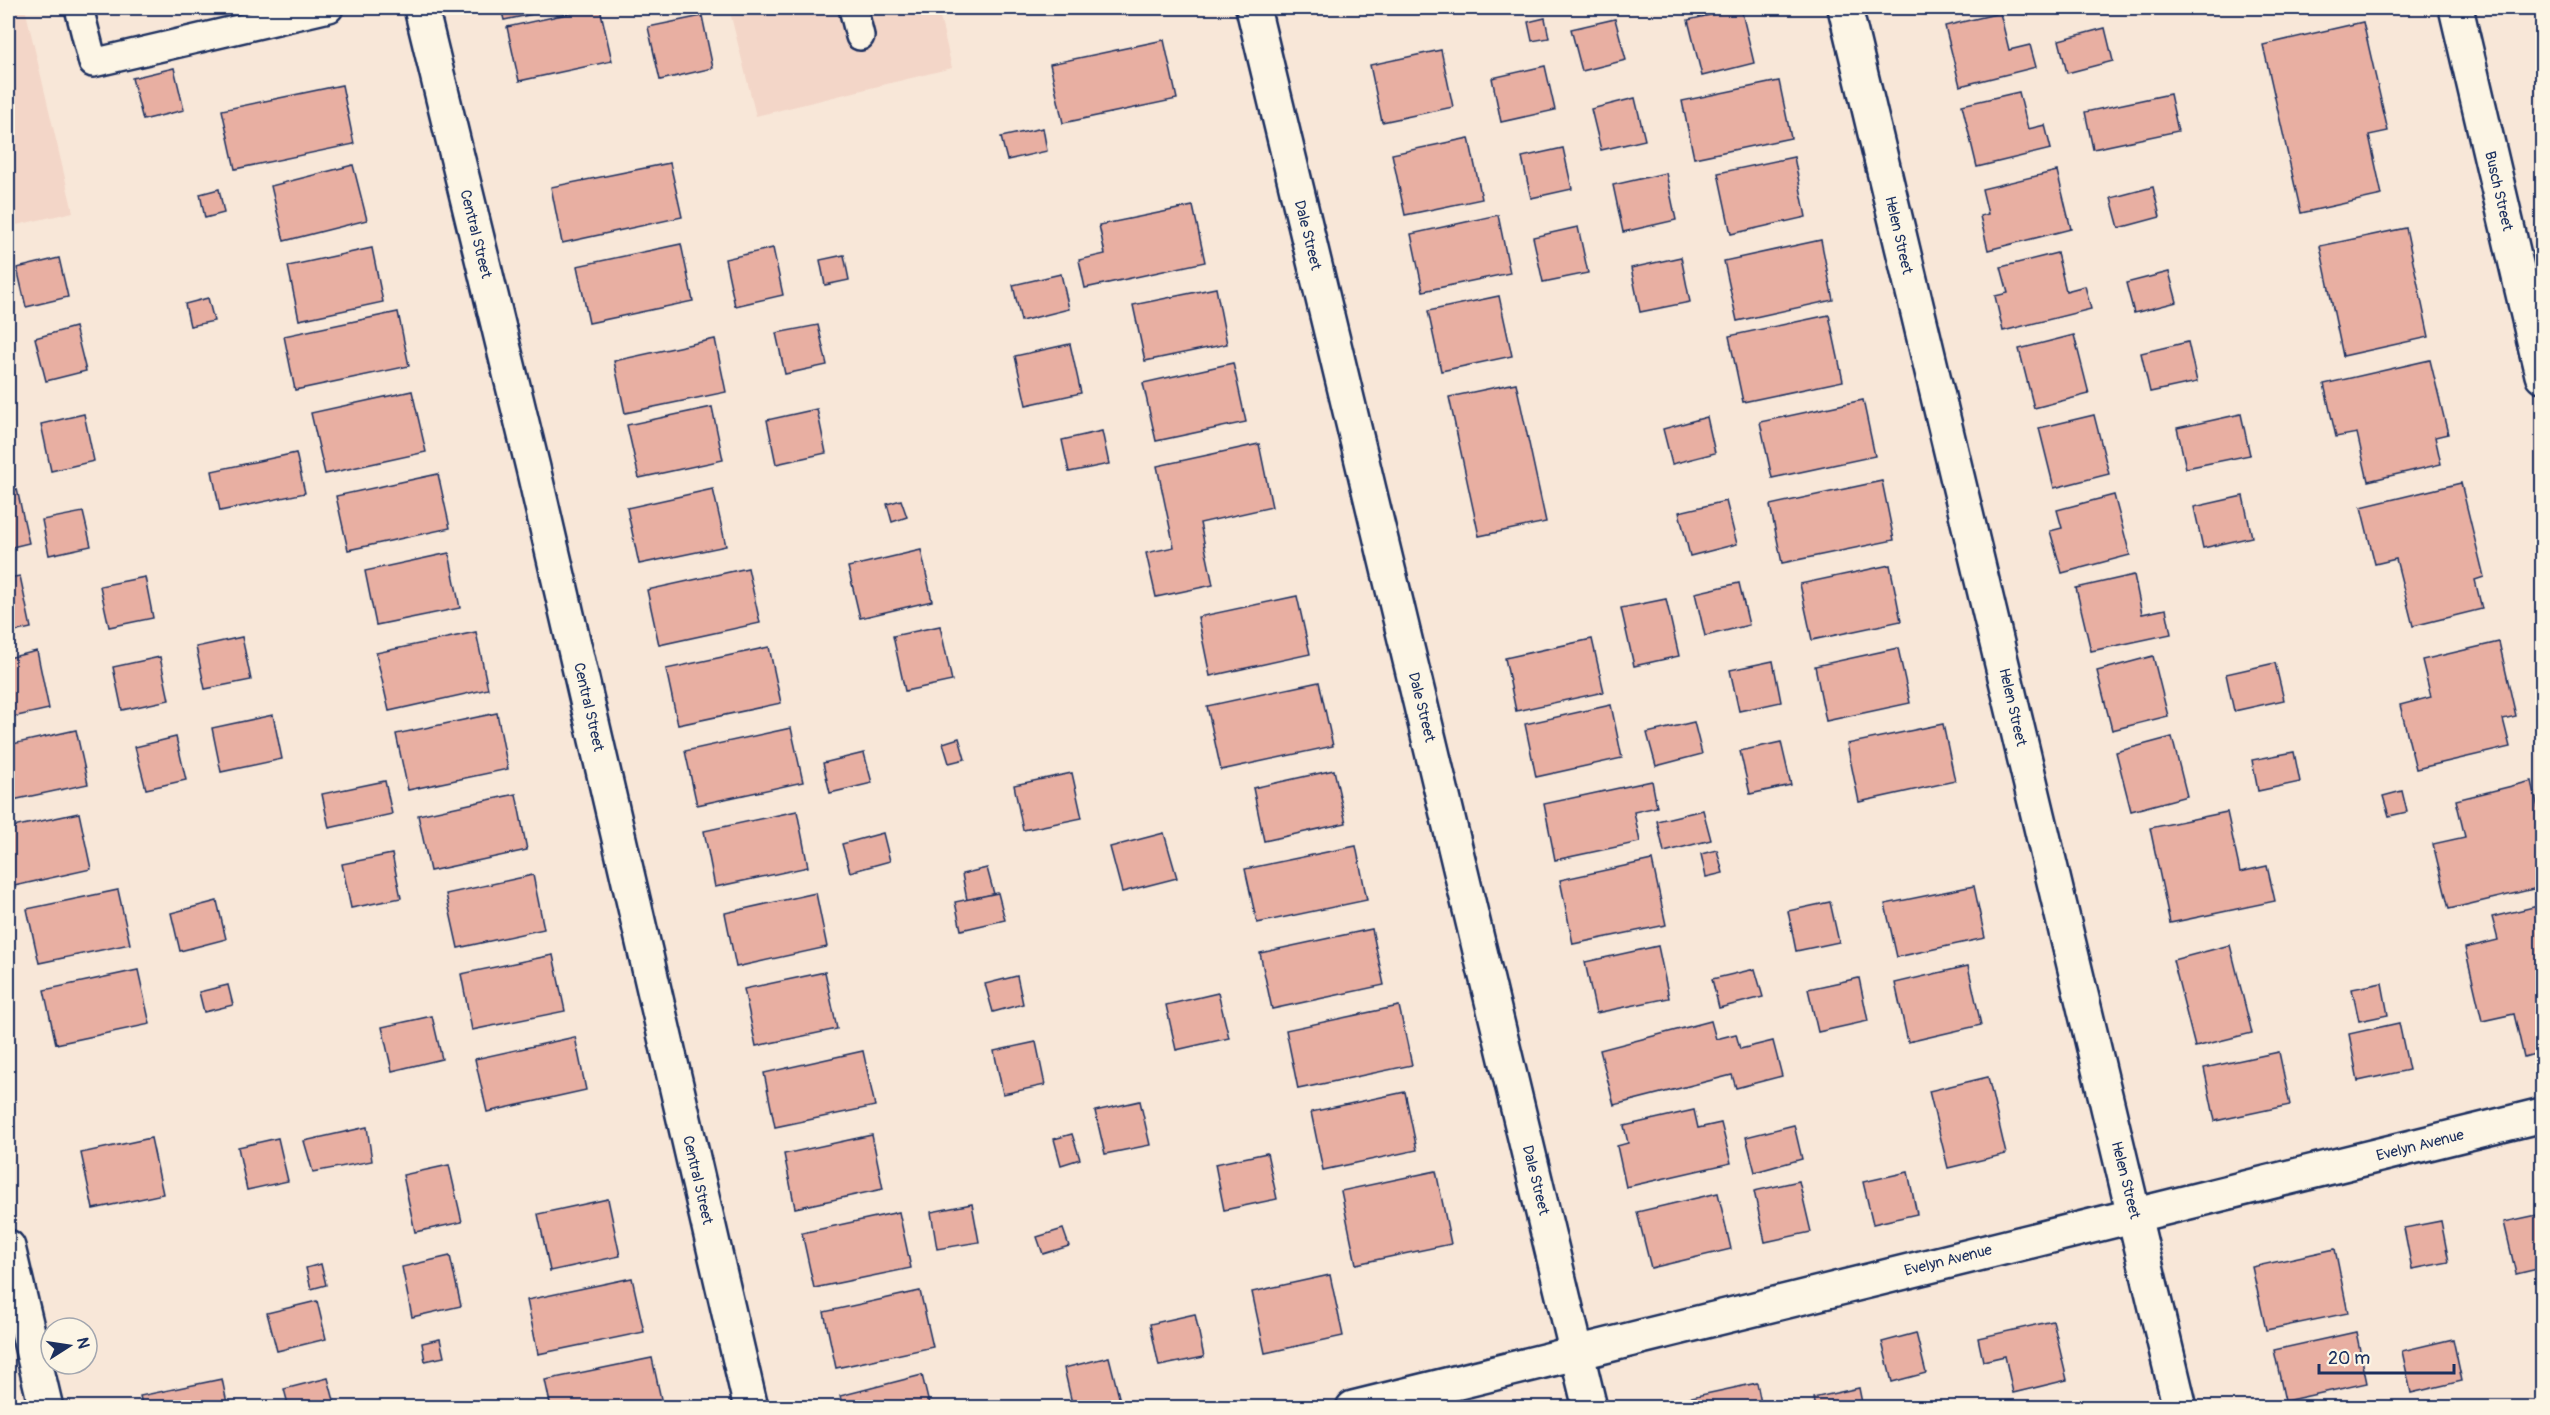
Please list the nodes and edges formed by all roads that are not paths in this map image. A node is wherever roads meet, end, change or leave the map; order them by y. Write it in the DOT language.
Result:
graph roads {
  1 [pos="79,8"];
  2 [pos="329,8"];
  3 [pos="421,8"];
  4 [pos="853,8"];
  5 [pos="1253,8"];
  6 [pos="1845,8"];
  7 [pos="2456,8"];
  8 [pos="860,36"];
  9 [pos="2542,375"];
  10 [pos="2542,1115"];
  11 [pos="2135,1214"];
  12 [pos="8,1247"];
  13 [pos="1578,1353"];
  14 [pos="46,1407"];
  15 [pos="751,1407"];
  16 [pos="1353,1407"];
  17 [pos="1590,1407"];
  18 [pos="2180,1407"];
  1 -- 2 [label="lane"];
  3 -- 15 [label="street, Central Street"];
  4 -- 8 [label="lane"];
  5 -- 13 [label="street, Dale Street"];
  6 -- 11 [label="street, Helen Street"];
  7 -- 9 [label="street, Busch Street"];
  10 -- 11 [label="street, Evelyn Avenue"];
  11 -- 13 [label="street, Evelyn Avenue"];
  11 -- 18 [label="street, Helen Street"];
  12 -- 14 [label="street"];
  13 -- 16 [label="street, Evelyn Avenue"];
  13 -- 17 [label="street, Dale Street"];
}
